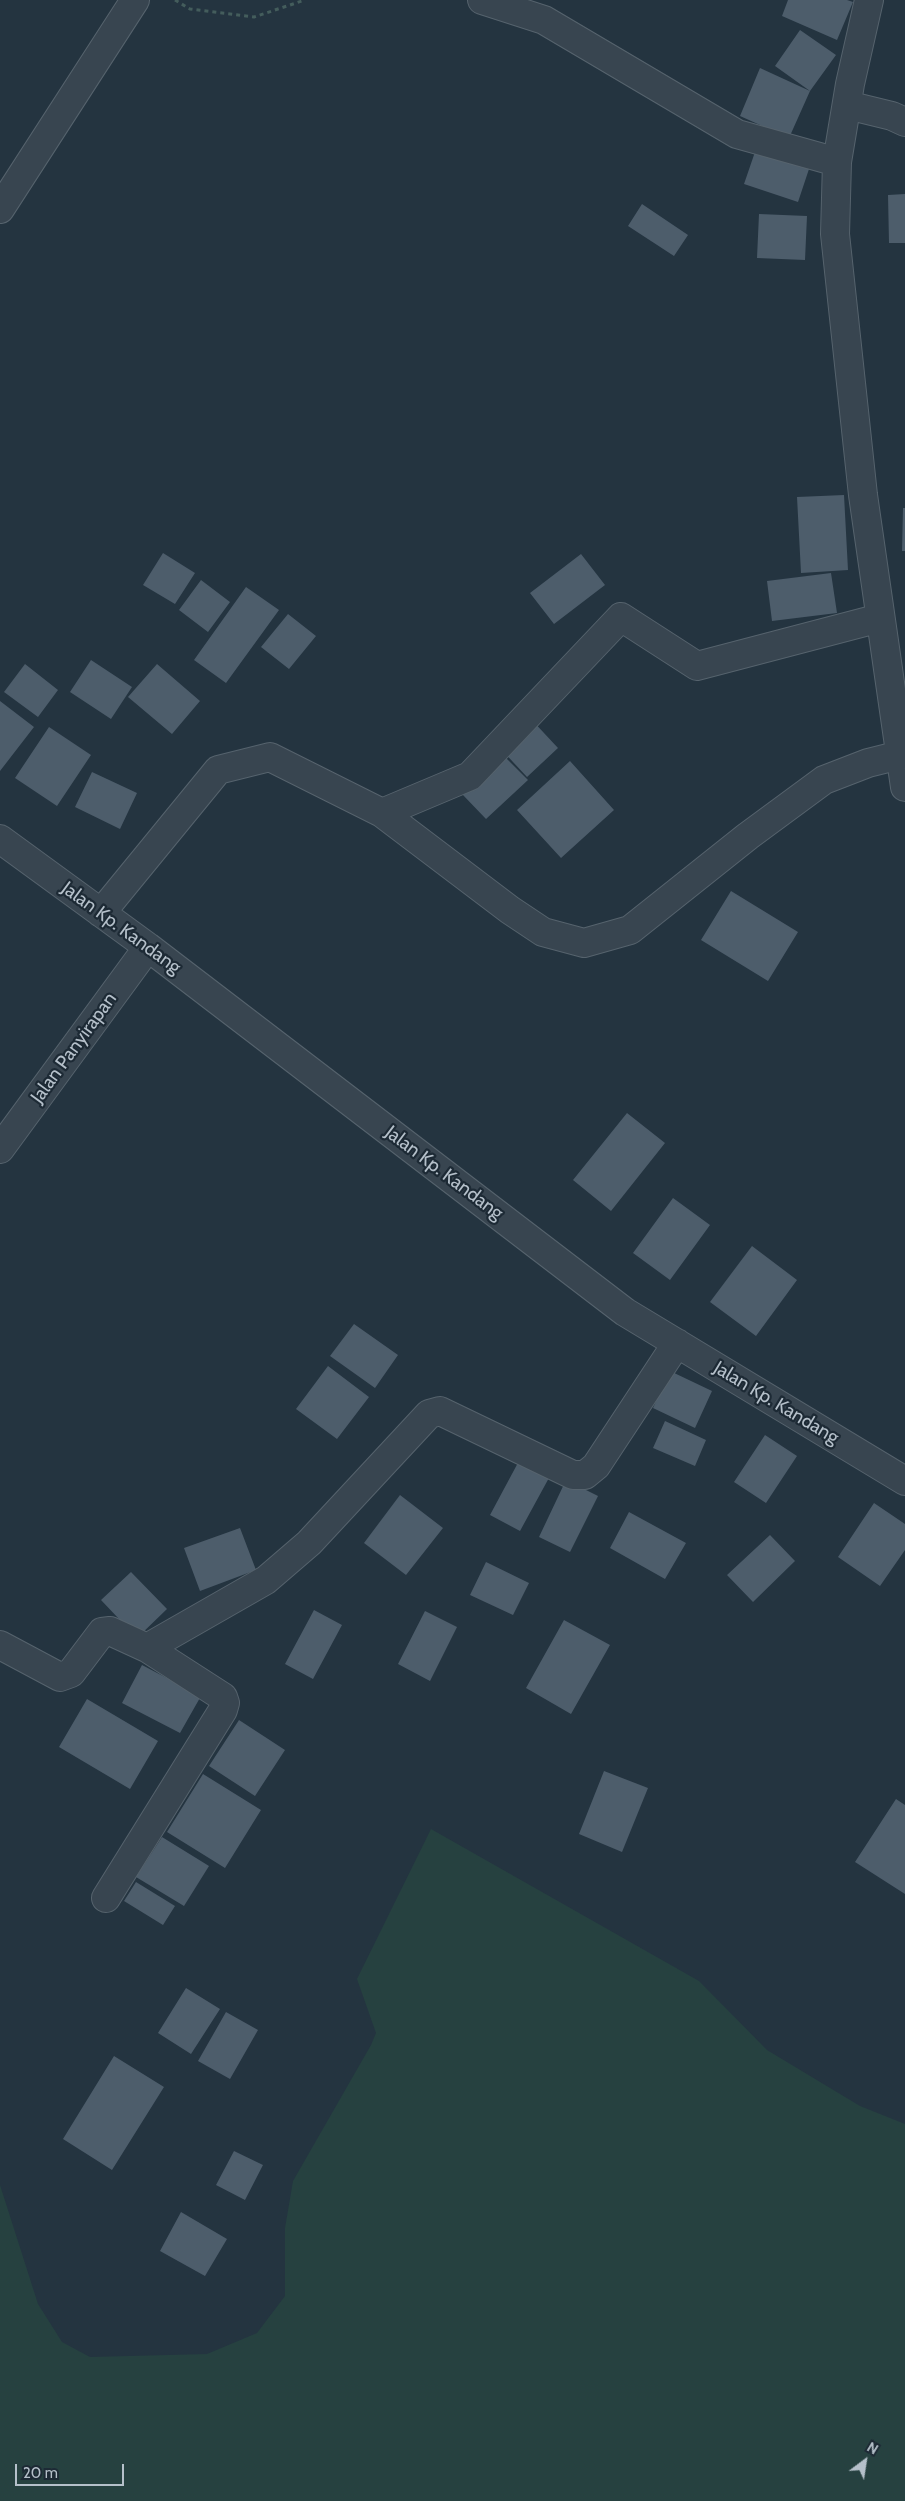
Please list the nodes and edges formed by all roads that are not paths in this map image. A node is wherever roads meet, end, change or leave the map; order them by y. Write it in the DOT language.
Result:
graph roads {
  1 [pos="135,0"];
  2 [pos="482,0"];
  3 [pos="869,0"];
  4 [pos="847,105"];
  5 [pos="905,122"];
  6 [pos="837,162"];
  7 [pos="0,209"];
  8 [pos="880,618"];
  9 [pos="900,755"];
  10 [pos="905,787"];
  11 [pos="382,813"];
  12 [pos="0,839"];
  13 [pos="101,913"];
  14 [pos="148,947"];
  15 [pos="0,1149"];
  16 [pos="677,1343"];
  17 [pos="905,1481"];
  18 [pos="0,1645"];
  19 [pos="147,1648"];
  20 [pos="106,1898"];
  1 -- 7 [label="street"];
  2 -- 6 [label="street"];
  3 -- 4 [label="street"];
  4 -- 5 [label="street"];
  4 -- 6 [label="street"];
  6 -- 8 [label="street"];
  8 -- 9 [label="street"];
  8 -- 11 [label="street"];
  9 -- 10 [label="street"];
  9 -- 11 [label="street"];
  11 -- 13 [label="street"];
  12 -- 13 [label="street, Jalan Kp. Kandang"];
  13 -- 14 [label="street, Jalan Kp. Kandang"];
  14 -- 15 [label="street, Jalan Panyirapan"];
  14 -- 16 [label="street, Jalan Kp. Kandang"];
  16 -- 17 [label="street, Jalan Kp. Kandang"];
  16 -- 19 [label="street"];
  18 -- 19 [label="street"];
  19 -- 20 [label="street"];
}
